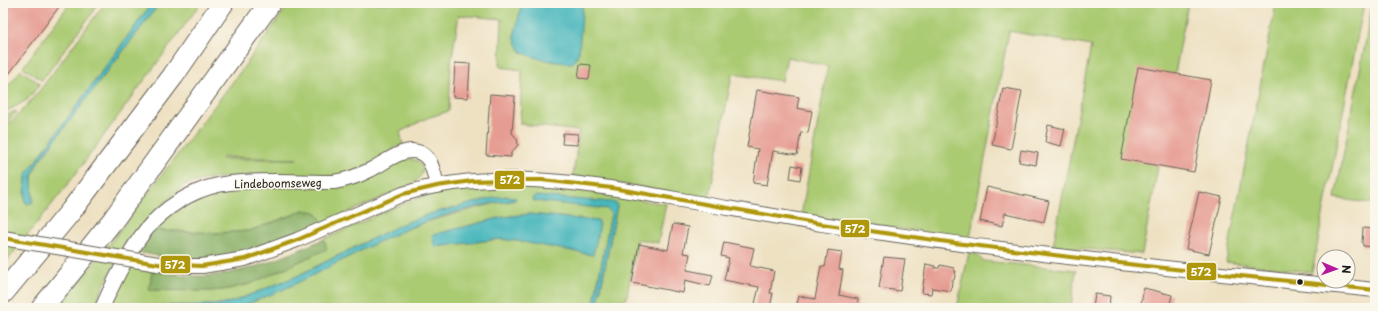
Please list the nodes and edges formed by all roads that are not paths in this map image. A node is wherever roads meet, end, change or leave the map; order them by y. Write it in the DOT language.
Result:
graph roads {
  1 [pos="223,3"];
  2 [pos="270,3"];
  3 [pos="281,3"];
  4 [pos="249,33"];
  5 [pos="437,186"];
  6 [pos="3,238"];
  7 [pos="1375,290"];
  8 [pos="3,293"];
  9 [pos="42,308"];
  10 [pos="102,308"];
  1 -- 8 [label="highway"];
  2 -- 4 [label="highway"];
  3 -- 4 [label="highway"];
  4 -- 9 [label="highway"];
  5 -- 6 [label="street, bridge"];
  5 -- 7 [label="street"];
  5 -- 10 [label="street, Lindeboomseweg"];
}
